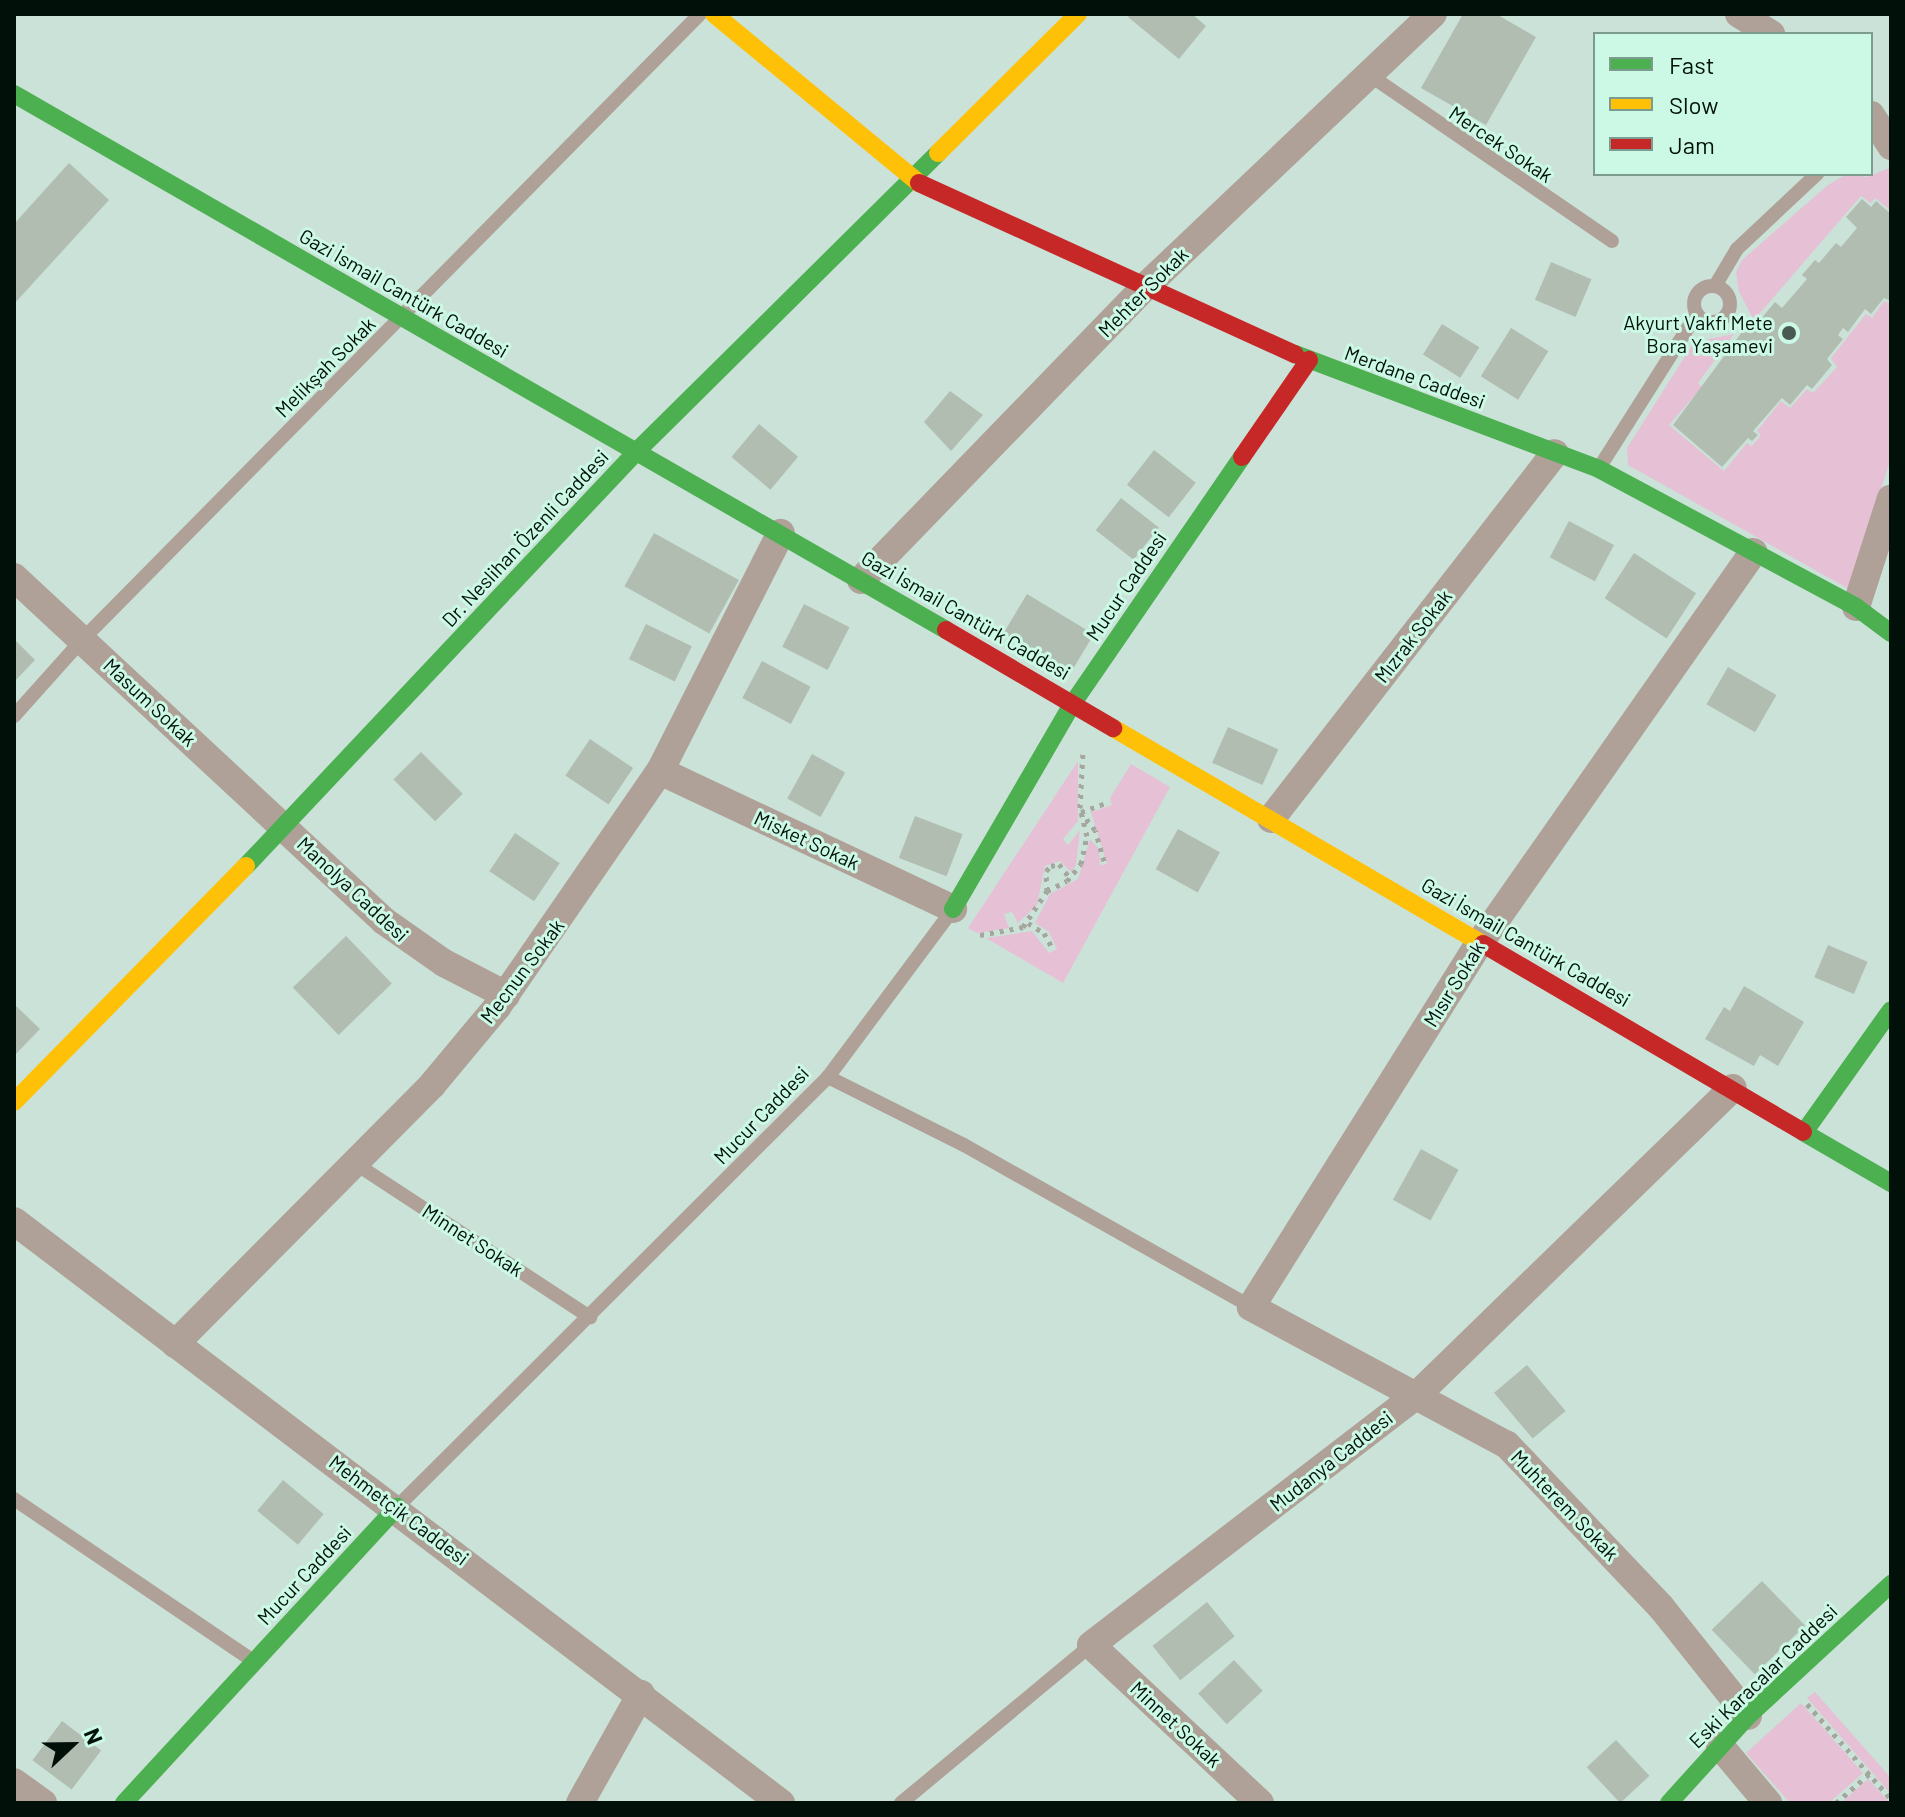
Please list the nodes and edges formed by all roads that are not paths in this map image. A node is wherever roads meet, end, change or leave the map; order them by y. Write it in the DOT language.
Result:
graph roads {
  1 [pos="700,14"];
  2 [pos="714,14"];
  3 [pos="1078,14"];
  4 [pos="1433,14"];
  5 [pos="1739,14"];
  6 [pos="1768,32"];
  7 [pos="1371,76"];
  8 [pos="14,94"];
  9 [pos="1873,118"];
  10 [pos="1891,146"];
  11 [pos="1815,176"];
  12 [pos="914,181"];
  13 [pos="1612,241"];
  14 [pos="1715,286"];
  15 [pos="1145,287"];
  16 [pos="1697,314"];
  17 [pos="401,318"];
  18 [pos="1309,360"];
  19 [pos="638,450"];
  20 [pos="1555,453"];
  21 [pos="1599,469"];
  22 [pos="1891,498"];
  23 [pos="781,533"];
  24 [pos="1753,552"];
  25 [pos="14,577"];
  26 [pos="861,580"];
  27 [pos="1856,607"];
  28 [pos="1891,633"];
  29 [pos="82,640"];
  30 [pos="1080,706"];
  31 [pos="14,716"];
  32 [pos="660,771"];
  33 [pos="1271,819"];
  34 [pos="285,826"];
  35 [pos="953,909"];
  36 [pos="1481,941"];
  37 [pos="506,995"];
  38 [pos="1891,1010"];
  39 [pos="828,1077"];
  40 [pos="1733,1088"];
  41 [pos="14,1102"];
  42 [pos="1805,1131"];
  43 [pos="356,1164"];
  44 [pos="1891,1183"];
  45 [pos="14,1221"];
  46 [pos="1251,1307"];
  47 [pos="590,1317"];
  48 [pos="175,1344"];
  49 [pos="1418,1394"];
  50 [pos="14,1499"];
  51 [pos="397,1507"];
  52 [pos="1891,1584"];
  53 [pos="1091,1645"];
  54 [pos="254,1662"];
  55 [pos="641,1694"];
  56 [pos="1748,1716"];
  57 [pos="1720,1746"];
  58 [pos="14,1782"];
  59 [pos="43,1803"];
  60 [pos="124,1803"];
  61 [pos="580,1803"];
  62 [pos="781,1803"];
  63 [pos="901,1803"];
  64 [pos="1260,1803"];
  65 [pos="1669,1803"];
  66 [pos="1768,1803"];
  1 -- 17 [label="lane, Melikşah Sokak"];
  2 -- 12 [label="street, Merdane Caddesi"];
  3 -- 12 [label="street, Dr. Neslihan Özenli Caddesi"];
  4 -- 7 [label="street, Mehter Sokak"];
  5 -- 6 [label="street"];
  7 -- 13 [label="lane, Mercek Sokak"];
  7 -- 15 [label="street, Mehter Sokak"];
  8 -- 17 [label="street, Gazi İsmail Cantürk Caddesi"];
  9 -- 10 [label="street"];
  11 -- 14 [label="lane"];
  12 -- 15 [label="street, Merdane Caddesi"];
  12 -- 19 [label="street, Dr. Neslihan Özenli Caddesi"];
  14 -- 16 [label="lane"];
  14 -- 16 [label="lane"];
  15 -- 18 [label="street, Merdane Caddesi"];
  15 -- 26 [label="street, Mehter Sokak"];
  16 -- 21 [label="lane"];
  17 -- 19 [label="street, Gazi İsmail Cantürk Caddesi"];
  17 -- 29 [label="lane, Melikşah Sokak"];
  18 -- 20 [label="street, Merdane Caddesi"];
  18 -- 30 [label="street, Mucur Caddesi"];
  19 -- 23 [label="street, Gazi İsmail Cantürk Caddesi"];
  19 -- 34 [label="street, Dr. Neslihan Özenli Caddesi"];
  20 -- 21 [label="street, Merdane Caddesi"];
  20 -- 33 [label="street, Mızrak Sokak"];
  21 -- 24 [label="street, Merdane Caddesi"];
  22 -- 27 [label="street"];
  23 -- 26 [label="street, Gazi İsmail Cantürk Caddesi"];
  23 -- 32 [label="street, Mecnun Sokak"];
  24 -- 27 [label="street, Merdane Caddesi"];
  24 -- 36 [label="street, Mısır Sokak"];
  25 -- 29 [label="street, Masum Sokak"];
  26 -- 30 [label="street, Gazi İsmail Cantürk Caddesi"];
  27 -- 28 [label="street, Merdane Caddesi"];
  29 -- 31 [label="lane, Melikşah Sokak"];
  29 -- 34 [label="street, Masum Sokak"];
  30 -- 33 [label="street, Gazi İsmail Cantürk Caddesi"];
  30 -- 35 [label="street, Mucur Caddesi"];
  32 -- 35 [label="street, Misket Sokak"];
  32 -- 37 [label="street, Mecnun Sokak"];
  33 -- 36 [label="street, Gazi İsmail Cantürk Caddesi"];
  34 -- 37 [label="street, Manolya Caddesi"];
  34 -- 41 [label="street, Dr. Neslihan Özenli Caddesi"];
  35 -- 39 [label="lane, Mucur Caddesi"];
  36 -- 40 [label="street, Gazi İsmail Cantürk Caddesi"];
  36 -- 46 [label="street, Mısır Sokak"];
  37 -- 43 [label="street, Mecnun Sokak"];
  38 -- 42 [label="street"];
  39 -- 46 [label="lane"];
  39 -- 47 [label="lane, Mucur Caddesi"];
  40 -- 42 [label="street, Gazi İsmail Cantürk Caddesi"];
  40 -- 49 [label="street, Mudanya Caddesi"];
  42 -- 44 [label="street, Gazi İsmail Cantürk Caddesi"];
  43 -- 47 [label="lane, Minnet Sokak"];
  43 -- 48 [label="street, Mecnun Sokak"];
  45 -- 48 [label="street, Mehmetçik Caddesi"];
  46 -- 49 [label="street, Muhterem Sokak"];
  47 -- 51 [label="lane, Mucur Caddesi"];
  48 -- 51 [label="street, Mehmetçik Caddesi"];
  49 -- 53 [label="street, Mudanya Caddesi"];
  49 -- 56 [label="street, Muhterem Sokak"];
  50 -- 54 [label="lane"];
  51 -- 54 [label="street, Mucur Caddesi"];
  51 -- 55 [label="street, Mehmetçik Caddesi"];
  52 -- 56 [label="street, Eski Karacalar Caddesi"];
  53 -- 63 [label="lane, Mudanya Caddesi"];
  53 -- 64 [label="street, Minnet Sokak"];
  54 -- 60 [label="street, Mucur Caddesi"];
  55 -- 61 [label="street"];
  55 -- 62 [label="street, Mehmetçik Caddesi"];
  56 -- 57 [label="street, Eski Karacalar Caddesi"];
  57 -- 65 [label="street, Eski Karacalar Caddesi"];
  57 -- 66 [label="street"];
  58 -- 59 [label="street"];
}
